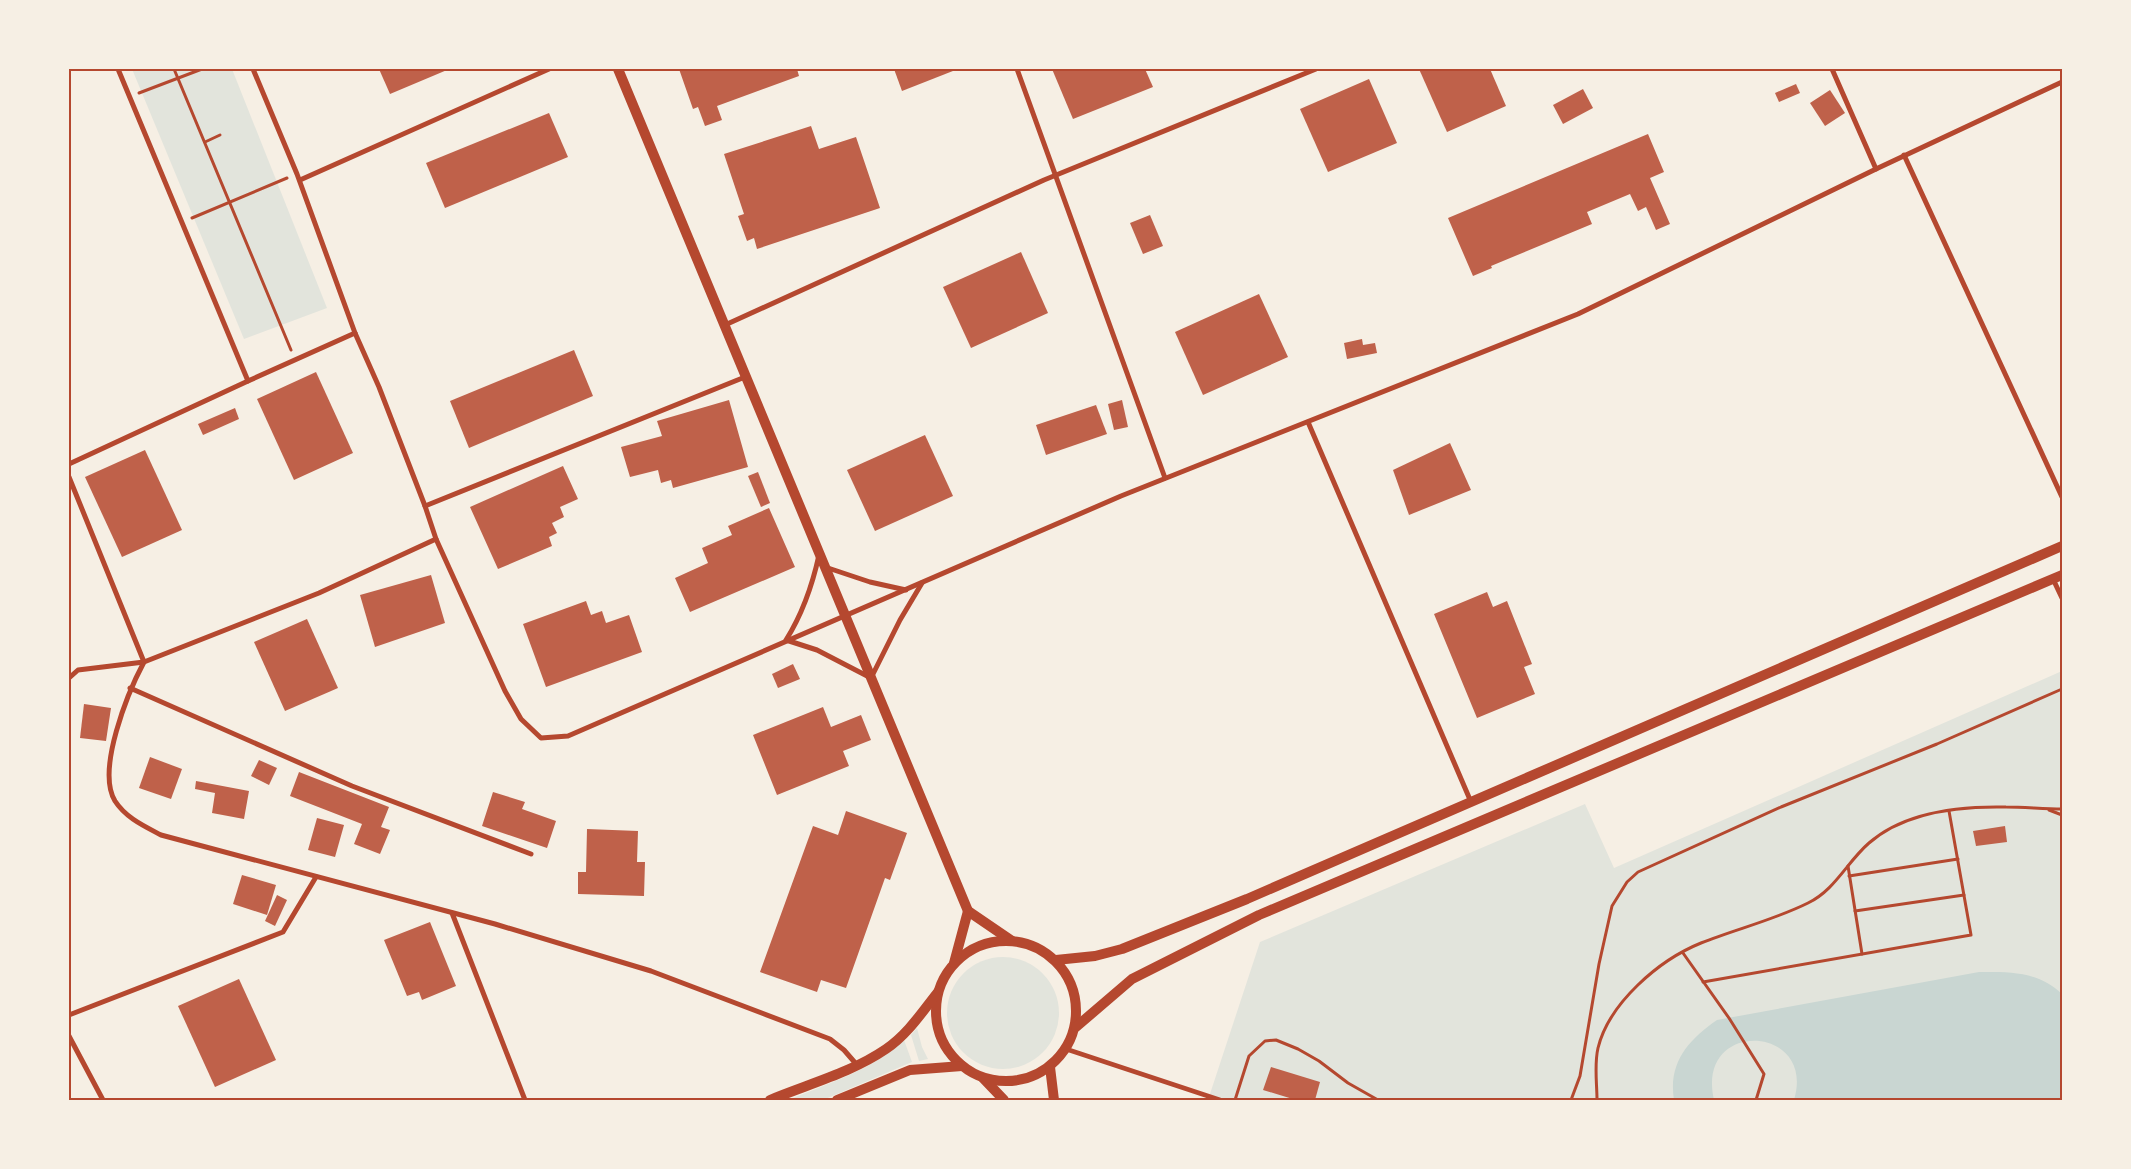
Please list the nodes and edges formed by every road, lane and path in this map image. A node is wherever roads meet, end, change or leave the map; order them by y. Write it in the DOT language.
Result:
graph roads {
  1 [pos="118,69"];
  2 [pos="174,69"];
  3 [pos="202,69"];
  4 [pos="253,69"];
  5 [pos="549,69"];
  6 [pos="618,69"];
  7 [pos="1017,69"];
  8 [pos="1316,69"];
  9 [pos="1832,69"];
  10 [pos="178,78"];
  11 [pos="2062,82"];
  12 [pos="129,96"];
  13 [pos="220,135"];
  14 [pos="205,142"];
  15 [pos="1904,155"];
  16 [pos="1876,169"];
  17 [pos="1055,176"];
  18 [pos="298,177"];
  19 [pos="230,202"];
  20 [pos="182,222"];
  21 [pos="724,325"];
  22 [pos="355,333"];
  23 [pos="295,360"];
  24 [pos="745,377"];
  25 [pos="248,380"];
  26 [pos="1308,422"];
  27 [pos="69,464"];
  28 [pos="69,477"];
  29 [pos="1165,478"];
  30 [pos="2062,497"];
  31 [pos="425,506"];
  32 [pos="436,539"];
  33 [pos="2062,546"];
  34 [pos="819,555"];
  35 [pos="824,567"];
  36 [pos="2058,577"];
  37 [pos="922,583"];
  38 [pos="907,590"];
  39 [pos="2062,598"];
  40 [pos="845,617"];
  41 [pos="786,640"];
  42 [pos="144,662"];
  43 [pos="69,678"];
  44 [pos="870,678"];
  45 [pos="130,688"];
  46 [pos="2062,689"];
  47 [pos="1471,802"];
  48 [pos="2047,809"];
  49 [pos="2062,809"];
  50 [pos="1950,811"];
  51 [pos="2062,815"];
  52 [pos="531,854"];
  53 [pos="1958,859"];
  54 [pos="1848,866"];
  55 [pos="1849,876"];
  56 [pos="316,877"];
  57 [pos="1964,895"];
  58 [pos="968,911"];
  59 [pos="1855,911"];
  60 [pos="452,913"];
  61 [pos="1012,940"];
  62 [pos="1683,953"];
  63 [pos="1862,954"];
  64 [pos="1056,960"];
  65 [pos="954,964"];
  66 [pos="1703,982"];
  67 [pos="938,991"];
  68 [pos="69,1016"];
  69 [pos="1076,1027"];
  70 [pos="69,1036"];
  71 [pos="1066,1049"];
  72 [pos="857,1065"];
  73 [pos="962,1066"];
  74 [pos="1050,1067"];
  75 [pos="982,1078"];
  76 [pos="103,1100"];
  77 [pos="525,1100"];
  78 [pos="770,1100"];
  79 [pos="837,1100"];
  80 [pos="1004,1100"];
  81 [pos="1054,1100"];
  82 [pos="1220,1100"];
  83 [pos="1235,1100"];
  84 [pos="1378,1100"];
  85 [pos="1571,1100"];
  86 [pos="1597,1100"];
  87 [pos="1756,1100"];
  1 -- 12 [label="street"];
  2 -- 10 [label="path"];
  3 -- 10 [label="path"];
  4 -- 18 [label="street"];
  5 -- 18 [label="street"];
  6 -- 21 [label="main road"];
  7 -- 17 [label="street"];
  8 -- 17 [label="street"];
  9 -- 16 [label="street"];
  10 -- 12 [label="path"];
  10 -- 14 [label="path"];
  11 -- 15 [label="street"];
  12 -- 20 [label="street"];
  13 -- 14 [label="path"];
  14 -- 19 [label="path"];
  15 -- 16 [label="street"];
  15 -- 30 [label="street"];
  16 -- 26 [label="street"];
  17 -- 21 [label="street"];
  17 -- 29 [label="street"];
  18 -- 19 [label="path"];
  18 -- 22 [label="street"];
  19 -- 20 [label="path"];
  19 -- 23 [label="path"];
  20 -- 25 [label="street"];
  21 -- 24 [label="main road"];
  22 -- 23 [label="street"];
  22 -- 31 [label="street"];
  23 -- 25 [label="street"];
  24 -- 31 [label="street"];
  24 -- 34 [label="main road"];
  25 -- 27 [label="street"];
  26 -- 29 [label="street"];
  26 -- 47 [label="street"];
  28 -- 42 [label="street"];
  29 -- 37 [label="street"];
  31 -- 32 [label="street"];
  32 -- 41 [label="street"];
  32 -- 42 [label="street"];
  33 -- 47 [label="main road"];
  34 -- 35 [label="main road"];
  34 -- 41 [label="street"];
  35 -- 38 [label="street"];
  35 -- 40 [label="main road"];
  36 -- 39 [label="street"];
  36 -- 69 [label="main road"];
  37 -- 38 [label="street"];
  37 -- 44 [label="street"];
  38 -- 40 [label="street"];
  40 -- 41 [label="street"];
  40 -- 44 [label="main road"];
  41 -- 44 [label="street"];
  42 -- 43 [label="street"];
  42 -- 45 [label="street"];
  44 -- 58 [label="main road"];
  45 -- 52 [label="street"];
  45 -- 56 [label="street"];
  46 -- 85 [label="path"];
  47 -- 64 [label="main road"];
  48 -- 49 [label="path"];
  48 -- 50 [label="path"];
  48 -- 51 [label="path"];
  50 -- 53 [label="path"];
  50 -- 54 [label="path"];
  53 -- 55 [label="path"];
  53 -- 57 [label="path"];
  54 -- 55 [label="path"];
  54 -- 62 [label="path"];
  55 -- 59 [label="path"];
  56 -- 60 [label="street"];
  56 -- 68 [label="street"];
  57 -- 59 [label="path"];
  57 -- 63 [label="path"];
  58 -- 61 [label="main road"];
  58 -- 65 [label="main road"];
  59 -- 63 [label="path"];
  60 -- 72 [label="street"];
  60 -- 77 [label="street"];
  61 -- 64 [label="main road"];
  61 -- 65 [label="main road"];
  62 -- 66 [label="path"];
  62 -- 86 [label="path"];
  63 -- 66 [label="path"];
  64 -- 69 [label="main road"];
  65 -- 67 [label="main road"];
  66 -- 87 [label="path"];
  67 -- 72 [label="main road"];
  67 -- 73 [label="main road"];
  69 -- 71 [label="main road"];
  70 -- 76 [label="street"];
  71 -- 74 [label="main road"];
  71 -- 82 [label="street"];
  72 -- 78 [label="main road"];
  73 -- 75 [label="main road"];
  73 -- 79 [label="main road"];
  74 -- 75 [label="main road"];
  74 -- 81 [label="main road"];
  75 -- 80 [label="main road"];
  83 -- 84 [label="path"];
}
